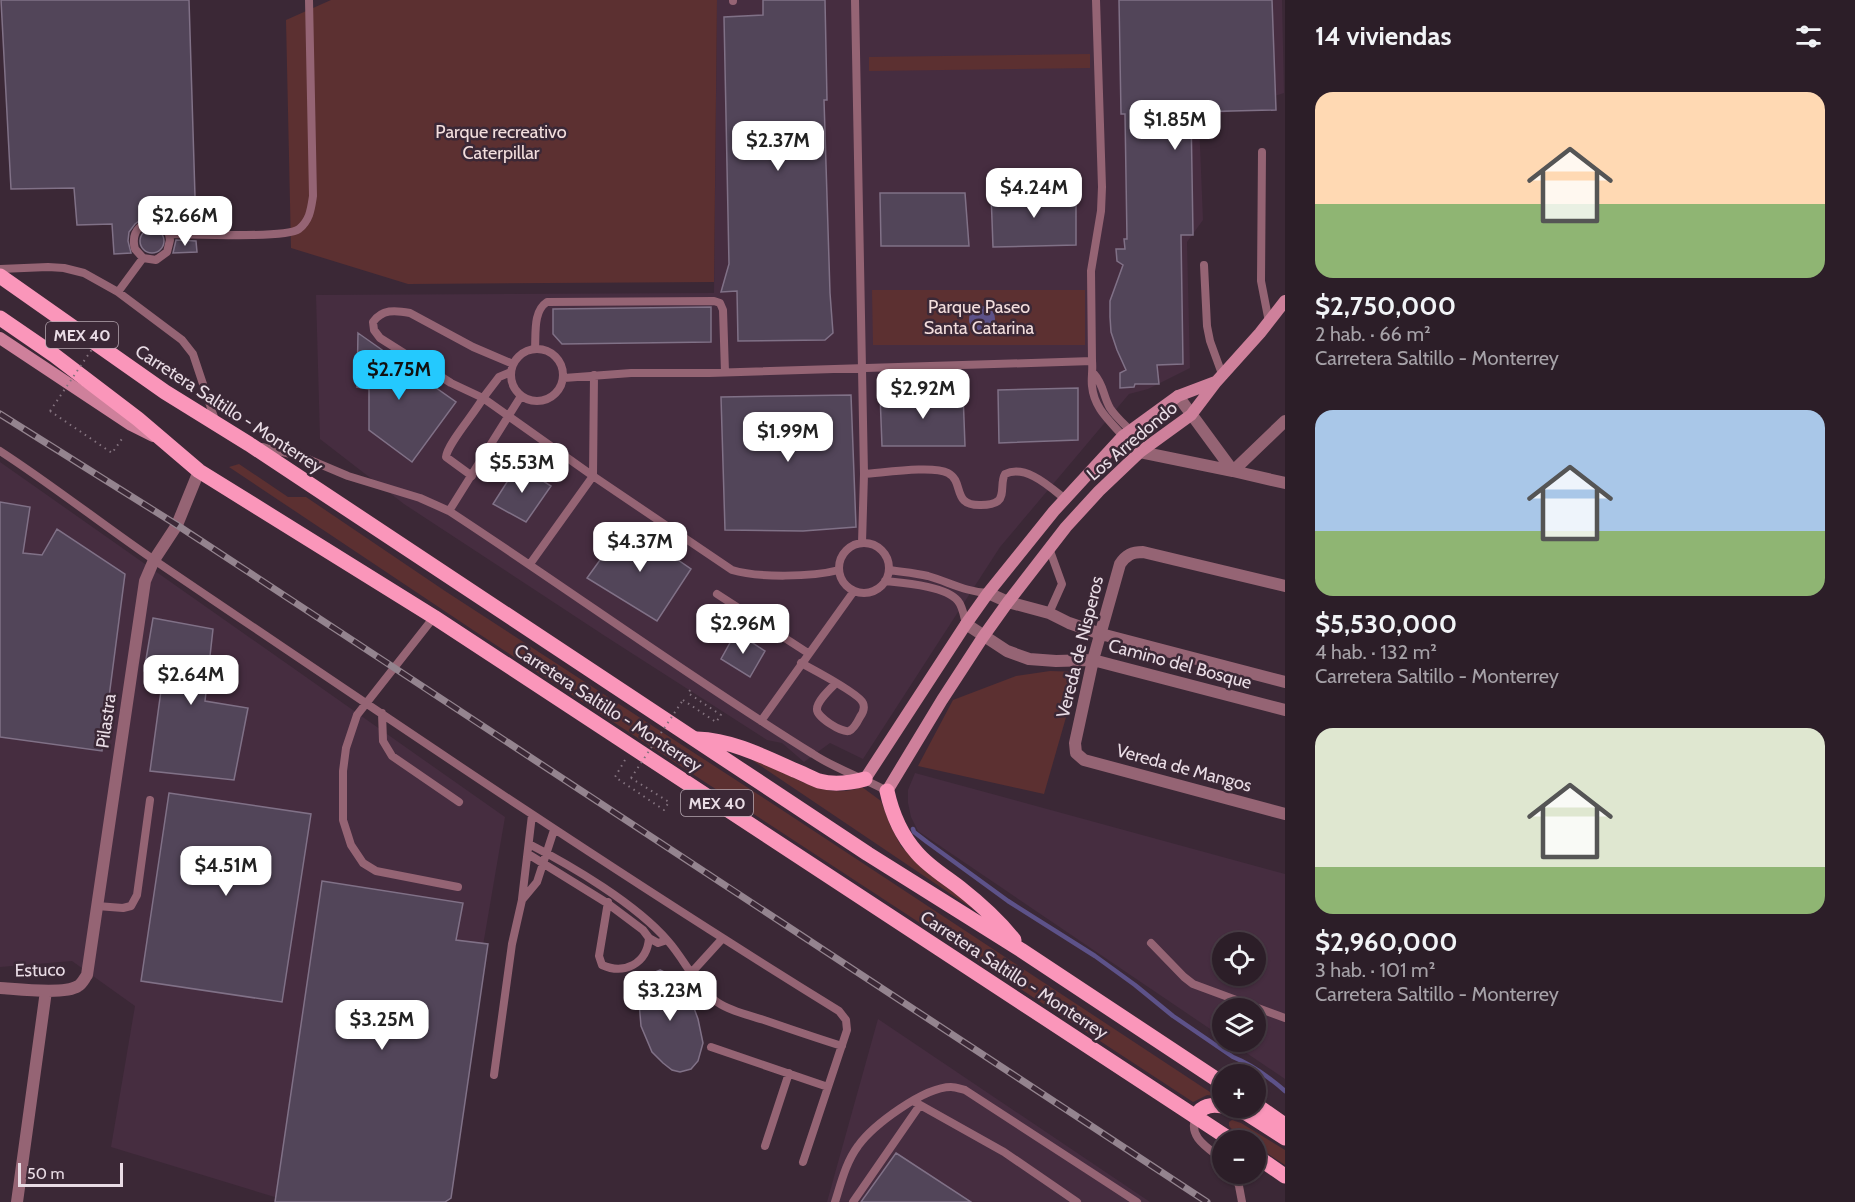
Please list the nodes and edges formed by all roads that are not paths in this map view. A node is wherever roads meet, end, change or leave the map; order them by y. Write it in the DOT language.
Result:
graph roads {
  1 [pos="309,0"];
  2 [pos="855,0"];
  3 [pos="1096,0"];
  4 [pos="1262,152"];
  5 [pos="169,234"];
  6 [pos="143,258"];
  7 [pos="1204,265"];
  8 [pos="0,269"];
  9 [pos="0,276"];
  10 [pos="118,292"];
  11 [pos="1285,302"];
  12 [pos="0,318"];
  13 [pos="1269,322"];
  14 [pos="0,338"];
  15 [pos="535,349"];
  16 [pos="1092,361"];
  17 [pos="513,364"];
  18 [pos="861,368"];
  19 [pos="511,372"];
  20 [pos="724,372"];
  21 [pos="594,375"];
  22 [pos="564,378"];
  23 [pos="1219,378"];
  24 [pos="521,396"];
  25 [pos="1178,396"];
  26 [pos="483,398"];
  27 [pos="1191,415"];
  28 [pos="509,417"];
  29 [pos="1285,421"];
  30 [pos="217,424"];
  31 [pos="1126,433"];
  32 [pos="166,443"];
  33 [pos="249,444"];
  34 [pos="0,451"];
  35 [pos="1140,453"];
  36 [pos="199,471"];
  37 [pos="1233,471"];
  38 [pos="864,474"];
  39 [pos="472,476"];
  40 [pos="593,476"];
  41 [pos="1285,483"];
  42 [pos="1065,499"];
  43 [pos="448,511"];
  44 [pos="862,543"];
  45 [pos="1049,549"];
  46 [pos="154,560"];
  47 [pos="530,564"];
  48 [pos="839,570"];
  49 [pos="889,570"];
  50 [pos="885,581"];
  51 [pos="1285,586"];
  52 [pos="854,591"];
  53 [pos="988,593"];
  54 [pos="717,594"];
  55 [pos="1008,602"];
  56 [pos="1049,613"];
  57 [pos="435,617"];
  58 [pos="966,624"];
  59 [pos="1101,634"];
  60 [pos="983,637"];
  61 [pos="808,653"];
  62 [pos="1093,660"];
  63 [pos="801,663"];
  64 [pos="1285,682"];
  65 [pos="836,683"];
  66 [pos="368,703"];
  67 [pos="1285,710"];
  68 [pos="382,713"];
  69 [pos="761,721"];
  70 [pos="694,739"];
  71 [pos="1076,753"];
  72 [pos="865,779"];
  73 [pos="887,791"];
  74 [pos="150,800"];
  75 [pos="459,802"];
  76 [pos="1285,814"];
  77 [pos="532,815"];
  78 [pos="554,830"];
  79 [pos="529,844"];
  80 [pos="546,853"];
  81 [pos="528,854"];
  82 [pos="543,863"];
  83 [pos="458,887"];
  84 [pos="614,895"];
  85 [pos="522,900"];
  86 [pos="607,903"];
  87 [pos="97,906"];
  88 [pos="649,939"];
  89 [pos="722,939"];
  90 [pos="667,940"];
  91 [pos="1151,943"];
  92 [pos="1021,950"];
  93 [pos="692,972"];
  94 [pos="80,985"];
  95 [pos="0,988"];
  96 [pos="46,991"];
  97 [pos="1285,1018"];
  98 [pos="842,1046"];
  99 [pos="711,1047"];
  100 [pos="789,1073"];
  101 [pos="494,1075"];
  102 [pos="1212,1076"];
  103 [pos="828,1087"];
  104 [pos="917,1103"];
  105 [pos="1212,1106"];
  106 [pos="1266,1113"];
  107 [pos="1196,1116"];
  108 [pos="1254,1118"];
  109 [pos="1285,1125"];
  110 [pos="1216,1130"];
  111 [pos="1285,1138"];
  112 [pos="765,1146"];
  113 [pos="1212,1151"];
  114 [pos="803,1162"];
  115 [pos="1266,1163"];
  116 [pos="1285,1176"];
  117 [pos="1238,1184"];
  118 [pos="17,1202"];
  119 [pos="835,1202"];
  120 [pos="853,1202"];
  121 [pos="1077,1202"];
  122 [pos="1137,1202"];
  123 [pos="1242,1202"];
  1 -- 5 [label="lane"];
  2 -- 18 [label="lane"];
  3 -- 16 [label="lane"];
  4 -- 13 [label="lane"];
  5 -- 6 [label="lane"];
  5 -- 6 [label="lane"];
  6 -- 10 [label="lane"];
  7 -- 23 [label="lane"];
  8 -- 10 [label="lane"];
  9 -- 30 [label="main road, Carretera Saltillo - Monterrey / MEX 40"];
  10 -- 30 [label="lane"];
  11 -- 13 [label="street"];
  12 -- 32 [label="main road, Carretera Saltillo - Monterrey / MEX 40"];
  13 -- 23 [label="street"];
  14 -- 32 [label="street, MEX 40"];
  15 -- 17 [label="lane"];
  15 -- 20 [label="lane"];
  15 -- 22 [label="lane"];
  16 -- 18 [label="lane"];
  16 -- 31 [label="lane"];
  17 -- 19 [label="lane"];
  17 -- 26 [label="lane"];
  18 -- 20 [label="lane"];
  18 -- 38 [label="lane"];
  19 -- 24 [label="lane"];
  19 -- 26 [label="lane"];
  20 -- 21 [label="lane"];
  21 -- 22 [label="lane"];
  21 -- 40 [label="lane"];
  22 -- 24 [label="lane"];
  23 -- 25 [label="street, Los Arredondo"];
  23 -- 27 [label="street, Los Arredondo"];
  24 -- 28 [label="lane"];
  25 -- 27 [label="street"];
  25 -- 31 [label="street, Los Arredondo"];
  26 -- 28 [label="lane"];
  26 -- 39 [label="lane"];
  27 -- 35 [label="street, Los Arredondo"];
  27 -- 37 [label="street"];
  28 -- 39 [label="lane"];
  28 -- 40 [label="lane"];
  29 -- 37 [label="street"];
  30 -- 33 [label="main road, Carretera Saltillo - Monterrey / MEX 40"];
  31 -- 42 [label="street, Los Arredondo"];
  32 -- 36 [label="main road, Carretera Saltillo - Monterrey / MEX 40"];
  33 -- 43 [label="lane"];
  33 -- 70 [label="main road, Carretera Saltillo - Monterrey / MEX 40"];
  34 -- 46 [label="lane"];
  35 -- 37 [label="street"];
  35 -- 45 [label="street, Los Arredondo"];
  36 -- 46 [label="street, Pilastra"];
  36 -- 57 [label="main road, Carretera Saltillo - Monterrey / MEX 40"];
  37 -- 41 [label="street"];
  38 -- 42 [label="lane"];
  38 -- 44 [label="lane"];
  39 -- 43 [label="lane"];
  40 -- 47 [label="lane"];
  40 -- 48 [label="lane"];
  42 -- 53 [label="street, Los Arredondo"];
  43 -- 47 [label="lane"];
  44 -- 48 [label="lane"];
  44 -- 49 [label="lane"];
  45 -- 55 [label="street, Los Arredondo"];
  45 -- 56 [label="lane"];
  46 -- 66 [label="lane"];
  46 -- 87 [label="street, Pilastra"];
  47 -- 69 [label="lane"];
  48 -- 52 [label="lane"];
  49 -- 50 [label="lane"];
  49 -- 53 [label="lane"];
  50 -- 52 [label="lane"];
  50 -- 58 [label="lane"];
  51 -- 59 [label="street, Vereda de Nisperos"];
  52 -- 61 [label="lane"];
  53 -- 55 [label="street, Camino del Bosque"];
  53 -- 58 [label="street, Los Arredondo"];
  54 -- 61 [label="lane"];
  55 -- 56 [label="street, Camino del Bosque"];
  55 -- 60 [label="street, Los Arredondo"];
  56 -- 59 [label="street, Camino del Bosque"];
  57 -- 66 [label="lane"];
  57 -- 107 [label="main road, Carretera Saltillo - Monterrey / MEX 40"];
  58 -- 60 [label="street, Camino del Bosque"];
  58 -- 72 [label="street, Los Arredondo"];
  59 -- 62 [label="street, Vereda de Nisperos"];
  59 -- 64 [label="street, Camino del Bosque"];
  60 -- 62 [label="street, Camino del Bosque"];
  60 -- 73 [label="street, Los Arredondo"];
  61 -- 63 [label="lane"];
  62 -- 67 [label="street, Camino del Bosque"];
  62 -- 71 [label="street, Vereda de Nisperos"];
  63 -- 65 [label="lane"];
  63 -- 69 [label="lane"];
  65 -- 65 [label="lane"];
  66 -- 68 [label="lane"];
  66 -- 83 [label="lane"];
  68 -- 75 [label="lane"];
  68 -- 77 [label="lane"];
  69 -- 72 [label="lane"];
  70 -- 72 [label="main road"];
  70 -- 92 [label="main road, Carretera Saltillo - Monterrey / MEX 40"];
  71 -- 76 [label="street, Vereda de Mangos"];
  72 -- 73 [label="lane"];
  73 -- 92 [label="main road"];
  74 -- 87 [label="lane"];
  77 -- 78 [label="lane"];
  77 -- 79 [label="lane"];
  78 -- 80 [label="lane"];
  78 -- 89 [label="lane"];
  79 -- 80 [label="lane"];
  79 -- 81 [label="lane"];
  80 -- 82 [label="lane"];
  80 -- 84 [label="lane"];
  81 -- 82 [label="lane"];
  81 -- 85 [label="lane"];
  82 -- 85 [label="lane"];
  82 -- 86 [label="lane"];
  84 -- 86 [label="lane"];
  84 -- 90 [label="lane"];
  85 -- 101 [label="lane"];
  86 -- 88 [label="lane"];
  86 -- 88 [label="lane"];
  87 -- 94 [label="street, Pilastra"];
  88 -- 90 [label="lane"];
  89 -- 93 [label="lane"];
  89 -- 98 [label="lane"];
  90 -- 93 [label="lane"];
  91 -- 97 [label="lane"];
  92 -- 102 [label="main road, Carretera Saltillo - Monterrey / MEX 40"];
  93 -- 98 [label="lane"];
  94 -- 96 [label="street, Estuco"];
  95 -- 96 [label="street, Estuco"];
  96 -- 118 [label="street"];
  98 -- 103 [label="lane"];
  99 -- 100 [label="lane"];
  100 -- 103 [label="lane"];
  100 -- 112 [label="lane"];
  103 -- 114 [label="lane"];
  104 -- 119 [label="lane"];
  104 -- 120 [label="lane"];
  104 -- 121 [label="lane"];
  104 -- 122 [label="lane"];
  105 -- 107 [label="main road"];
  106 -- 109 [label="main road"];
  107 -- 110 [label="main road, Carretera Saltillo - Monterrey / MEX 40"];
  107 -- 113 [label="lane"];
  108 -- 111 [label="main road"];
  115 -- 116 [label="main road"];
  117 -- 123 [label="lane"];
}
